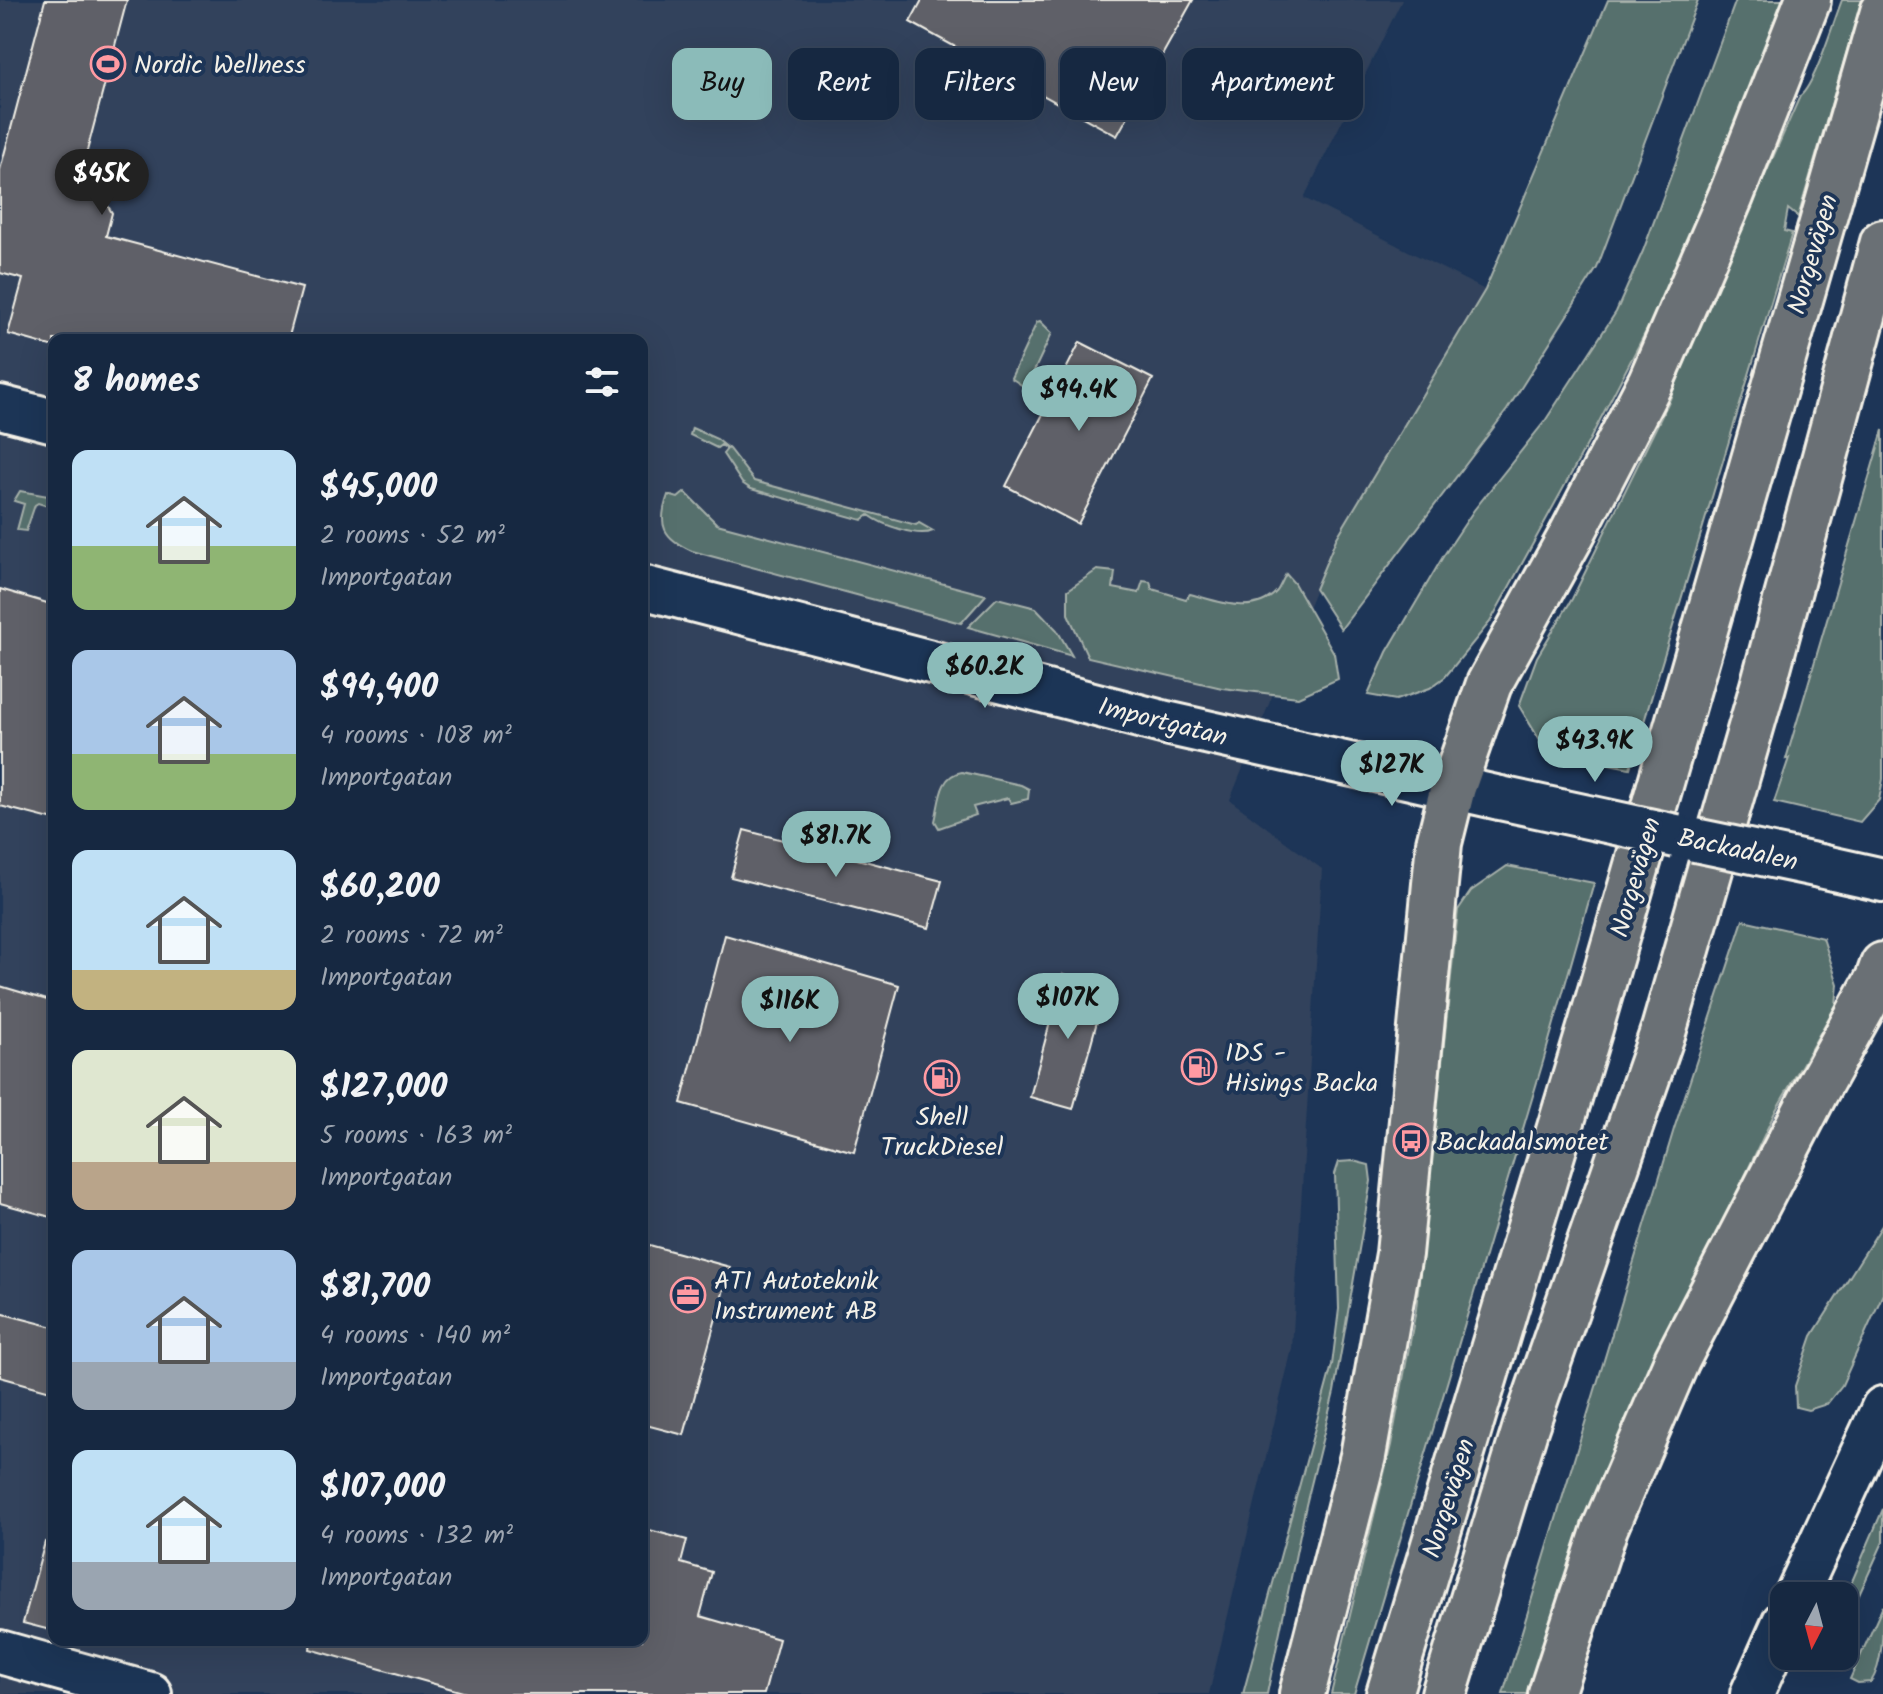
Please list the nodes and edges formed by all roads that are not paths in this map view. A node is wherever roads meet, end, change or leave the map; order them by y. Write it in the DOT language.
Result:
graph roads {
  1 [pos="1808,0"];
  2 [pos="1883,12"];
  3 [pos="1883,242"];
  4 [pos="0,407"];
  5 [pos="48,419"];
  6 [pos="648,589"];
  7 [pos="1453,787"];
  8 [pos="1883,880"];
  9 [pos="1883,965"];
  10 [pos="1883,1408"];
  11 [pos="1802,1582"];
  12 [pos="0,1652"];
  13 [pos="1770,1654"];
  14 [pos="150,1694"];
  15 [pos="1302,1694"];
  16 [pos="1389,1694"];
  17 [pos="1444,1694"];
  18 [pos="1551,1694"];
  19 [pos="1752,1694"];
  1 -- 7 [label="highway"];
  2 -- 16 [label="highway, Norgevägen"];
  3 -- 17 [label="highway, Norgevägen"];
  4 -- 5 [label="street"];
  6 -- 7 [label="street, Importgatan"];
  7 -- 8 [label="street, Backadalen, bridge"];
  7 -- 15 [label="highway"];
  9 -- 18 [label="highway"];
  10 -- 11 [label="street"];
  12 -- 14 [label="street"];
  13 -- 19 [label="street"];
}
